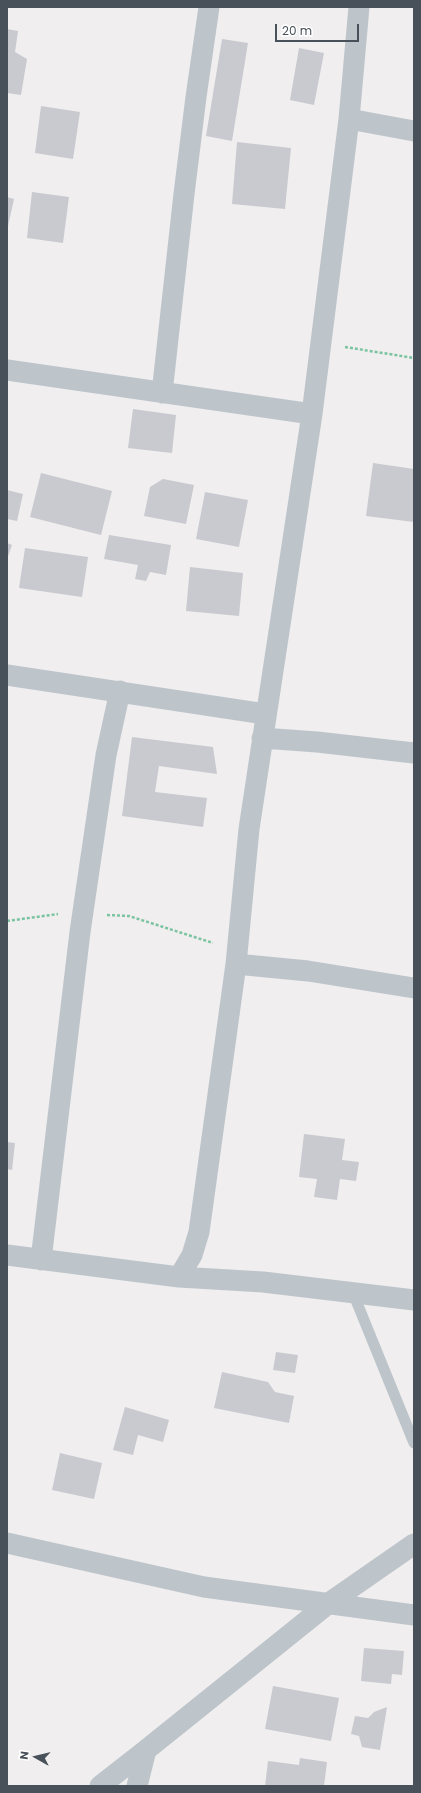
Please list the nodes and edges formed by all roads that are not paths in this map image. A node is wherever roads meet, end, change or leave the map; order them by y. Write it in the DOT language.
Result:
graph roads {
  1 [pos="209,7"];
  2 [pos="359,7"];
  3 [pos="349,119"];
  4 [pos="414,130"];
  5 [pos="7,370"];
  6 [pos="162,393"];
  7 [pos="312,414"];
  8 [pos="7,675"];
  9 [pos="120,691"];
  10 [pos="266,714"];
  11 [pos="262,738"];
  12 [pos="414,754"];
  13 [pos="236,964"];
  14 [pos="414,988"];
  15 [pos="7,1255"];
  16 [pos="42,1260"];
  17 [pos="179,1277"];
  18 [pos="353,1293"];
  19 [pos="414,1300"];
  20 [pos="414,1443"];
  21 [pos="7,1543"];
  22 [pos="414,1544"];
  23 [pos="329,1603"];
  24 [pos="414,1615"];
  25 [pos="146,1750"];
  26 [pos="100,1786"];
  27 [pos="137,1786"];
  1 -- 6 [label="street"];
  2 -- 3 [label="street"];
  3 -- 4 [label="street"];
  3 -- 7 [label="street"];
  5 -- 6 [label="street"];
  6 -- 7 [label="street"];
  7 -- 10 [label="street"];
  8 -- 9 [label="street"];
  9 -- 10 [label="street"];
  9 -- 16 [label="street"];
  10 -- 11 [label="street"];
  11 -- 12 [label="street"];
  11 -- 13 [label="street"];
  13 -- 14 [label="street"];
  13 -- 17 [label="street"];
  15 -- 16 [label="street"];
  16 -- 17 [label="street"];
  17 -- 18 [label="street"];
  18 -- 19 [label="street"];
  18 -- 20 [label="lane"];
  21 -- 23 [label="street"];
  22 -- 23 [label="street"];
  23 -- 24 [label="street"];
  23 -- 25 [label="street"];
  25 -- 26 [label="street"];
  25 -- 27 [label="street"];
}
